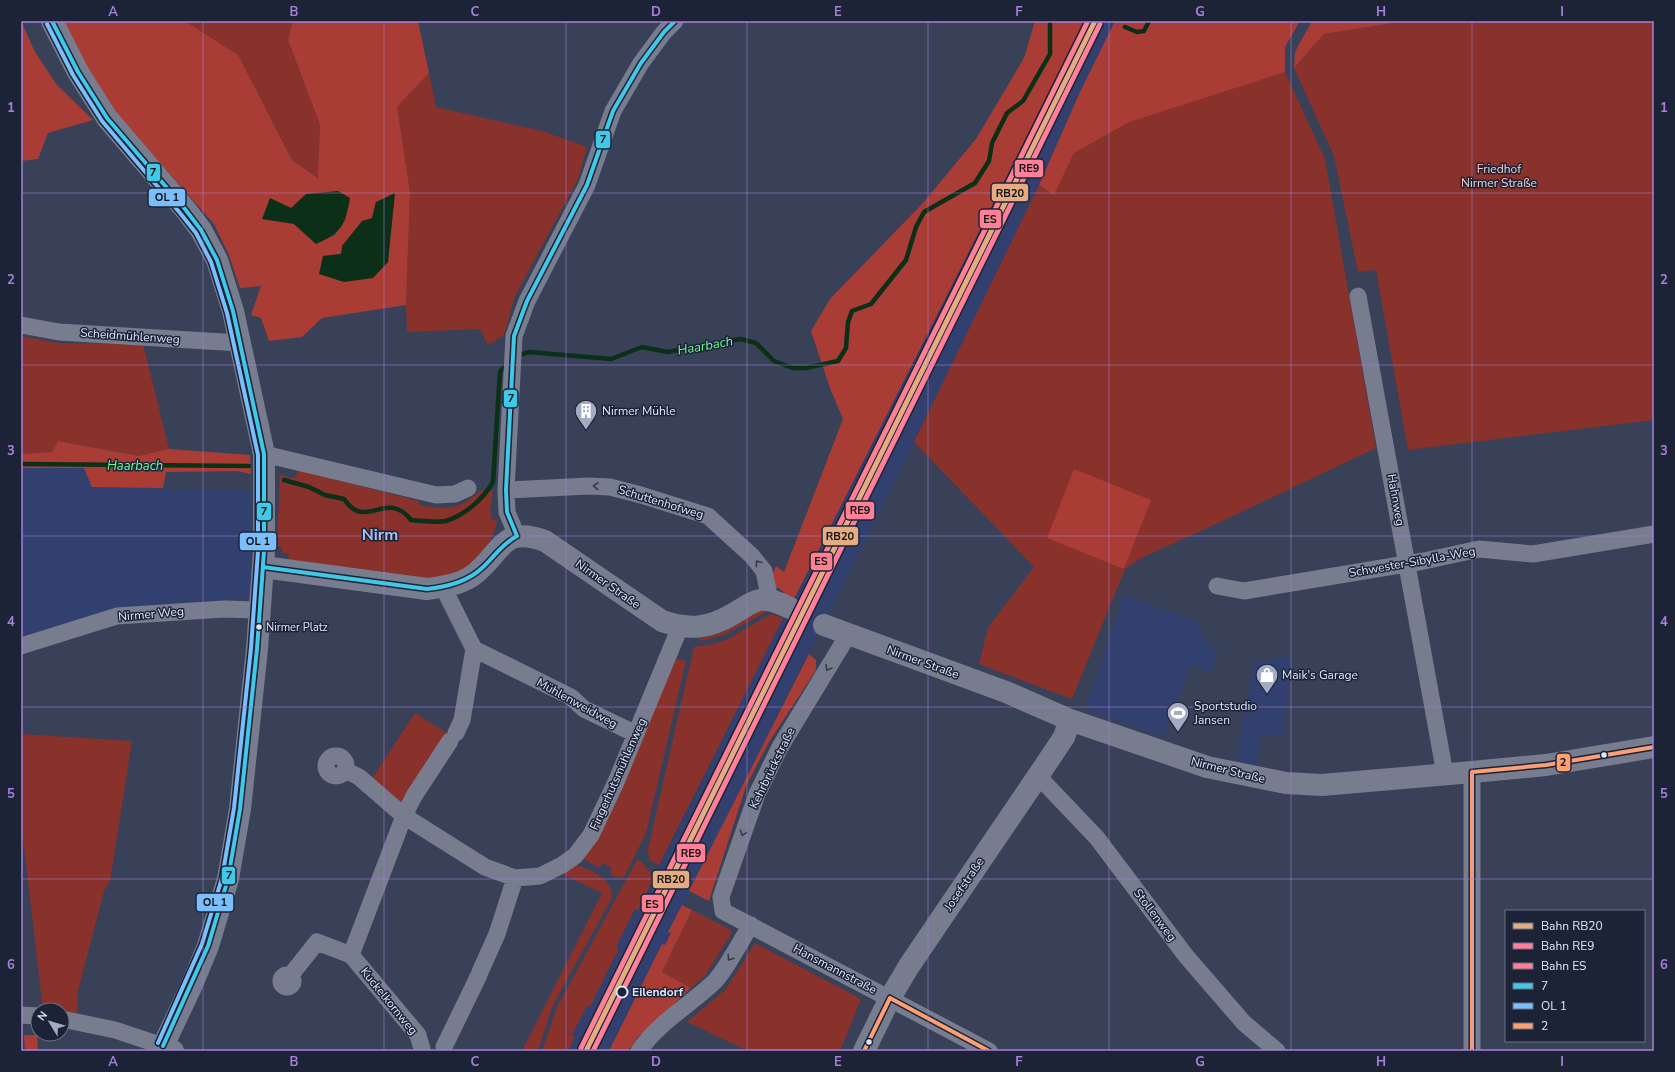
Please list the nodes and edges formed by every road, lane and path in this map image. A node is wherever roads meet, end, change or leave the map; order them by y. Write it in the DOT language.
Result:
graph roads {
  1 [pos="52,21"];
  2 [pos="675,21"];
  3 [pos="1358,296"];
  4 [pos="21,325"];
  5 [pos="240,343"];
  6 [pos="264,454"];
  7 [pos="468,488"];
  8 [pos="506,490"];
  9 [pos="1654,534"];
  10 [pos="517,536"];
  11 [pos="1408,563"];
  12 [pos="263,567"];
  13 [pos="1218,586"];
  14 [pos="443,588"];
  15 [pos="770,600"];
  16 [pos="790,608"];
  17 [pos="260,610"];
  18 [pos="824,625"];
  19 [pos="680,627"];
  20 [pos="848,635"];
  21 [pos="21,646"];
  22 [pos="474,649"];
  23 [pos="1070,720"];
  24 [pos="636,734"];
  25 [pos="1654,748"];
  26 [pos="345,770"];
  27 [pos="1472,772"];
  28 [pos="1445,774"];
  29 [pos="1038,776"];
  30 [pos="404,816"];
  31 [pos="515,878"];
  32 [pos="723,911"];
  33 [pos="751,925"];
  34 [pos="351,955"];
  35 [pos="290,976"];
  36 [pos="890,998"];
  37 [pos="70,1021"];
  38 [pos="168,1049"];
  39 [pos="448,1049"];
  40 [pos="420,1050"];
  41 [pos="639,1051"];
  42 [pos="864,1051"];
  43 [pos="989,1051"];
  44 [pos="1277,1051"];
  45 [pos="1472,1051"];
  1 -- 5 [label="street"];
  2 -- 8 [label="street"];
  3 -- 11 [label="street, Hahnweg"];
  4 -- 5 [label="street, Scheidmühlenweg"];
  5 -- 6 [label="street"];
  6 -- 7 [label="street"];
  6 -- 12 [label="street"];
  8 -- 10 [label="street"];
  15 -- 8 [label="street, Schuttenhofweg, one-way"];
  9 -- 11 [label="street, Schwester-Sibylla-Weg"];
  10 -- 14 [label="street"];
  10 -- 19 [label="street, Nirmer Straße"];
  11 -- 13 [label="street, Schwester-Sibylla-Weg"];
  11 -- 28 [label="street, Hahnweg"];
  12 -- 14 [label="street"];
  12 -- 17 [label="street"];
  14 -- 22 [label="street"];
  15 -- 16 [label="street"];
  15 -- 19 [label="street, Nirmer Straße"];
  17 -- 21 [label="street, Nirmer Weg"];
  17 -- 38 [label="street"];
  18 -- 20 [label="street, Nirmer Straße"];
  19 -- 24 [label="street, Fingerhutsmühlenweg"];
  20 -- 23 [label="street, Nirmer Straße"];
  20 -- 32 [label="street, Kehrbrückstraße, one-way"];
  22 -- 24 [label="street, Mühlenweidweg"];
  22 -- 30 [label="street"];
  23 -- 28 [label="street, Nirmer Straße"];
  23 -- 29 [label="street, Josefstraße"];
  24 -- 31 [label="street, Fingerhutsmühlenweg"];
  25 -- 27 [label="street, Nirmer Straße"];
  26 -- 30 [label="street, Fingerhutsmühlenweg"];
  27 -- 28 [label="street, Nirmer Straße"];
  27 -- 45 [label="street"];
  29 -- 36 [label="street, Josefstraße"];
  29 -- 44 [label="street, Stollenweg"];
  30 -- 31 [label="street, Fingerhutsmühlenweg"];
  30 -- 34 [label="street"];
  31 -- 39 [label="street, Kuckelkornweg"];
  32 -- 33 [label="street, Hansmannstraße"];
  33 -- 36 [label="street, Hansmannstraße"];
  33 -- 41 [label="street, one-way"];
  34 -- 35 [label="street, Kuckelkornweg"];
  34 -- 40 [label="street, Kuckelkornweg"];
  36 -- 42 [label="street, Josefstraße"];
  36 -- 43 [label="street, Hansmannstraße"];
  37 -- 38 [label="street"];
  39 -- 40 [label="street, Kuckelkornweg"];
}
